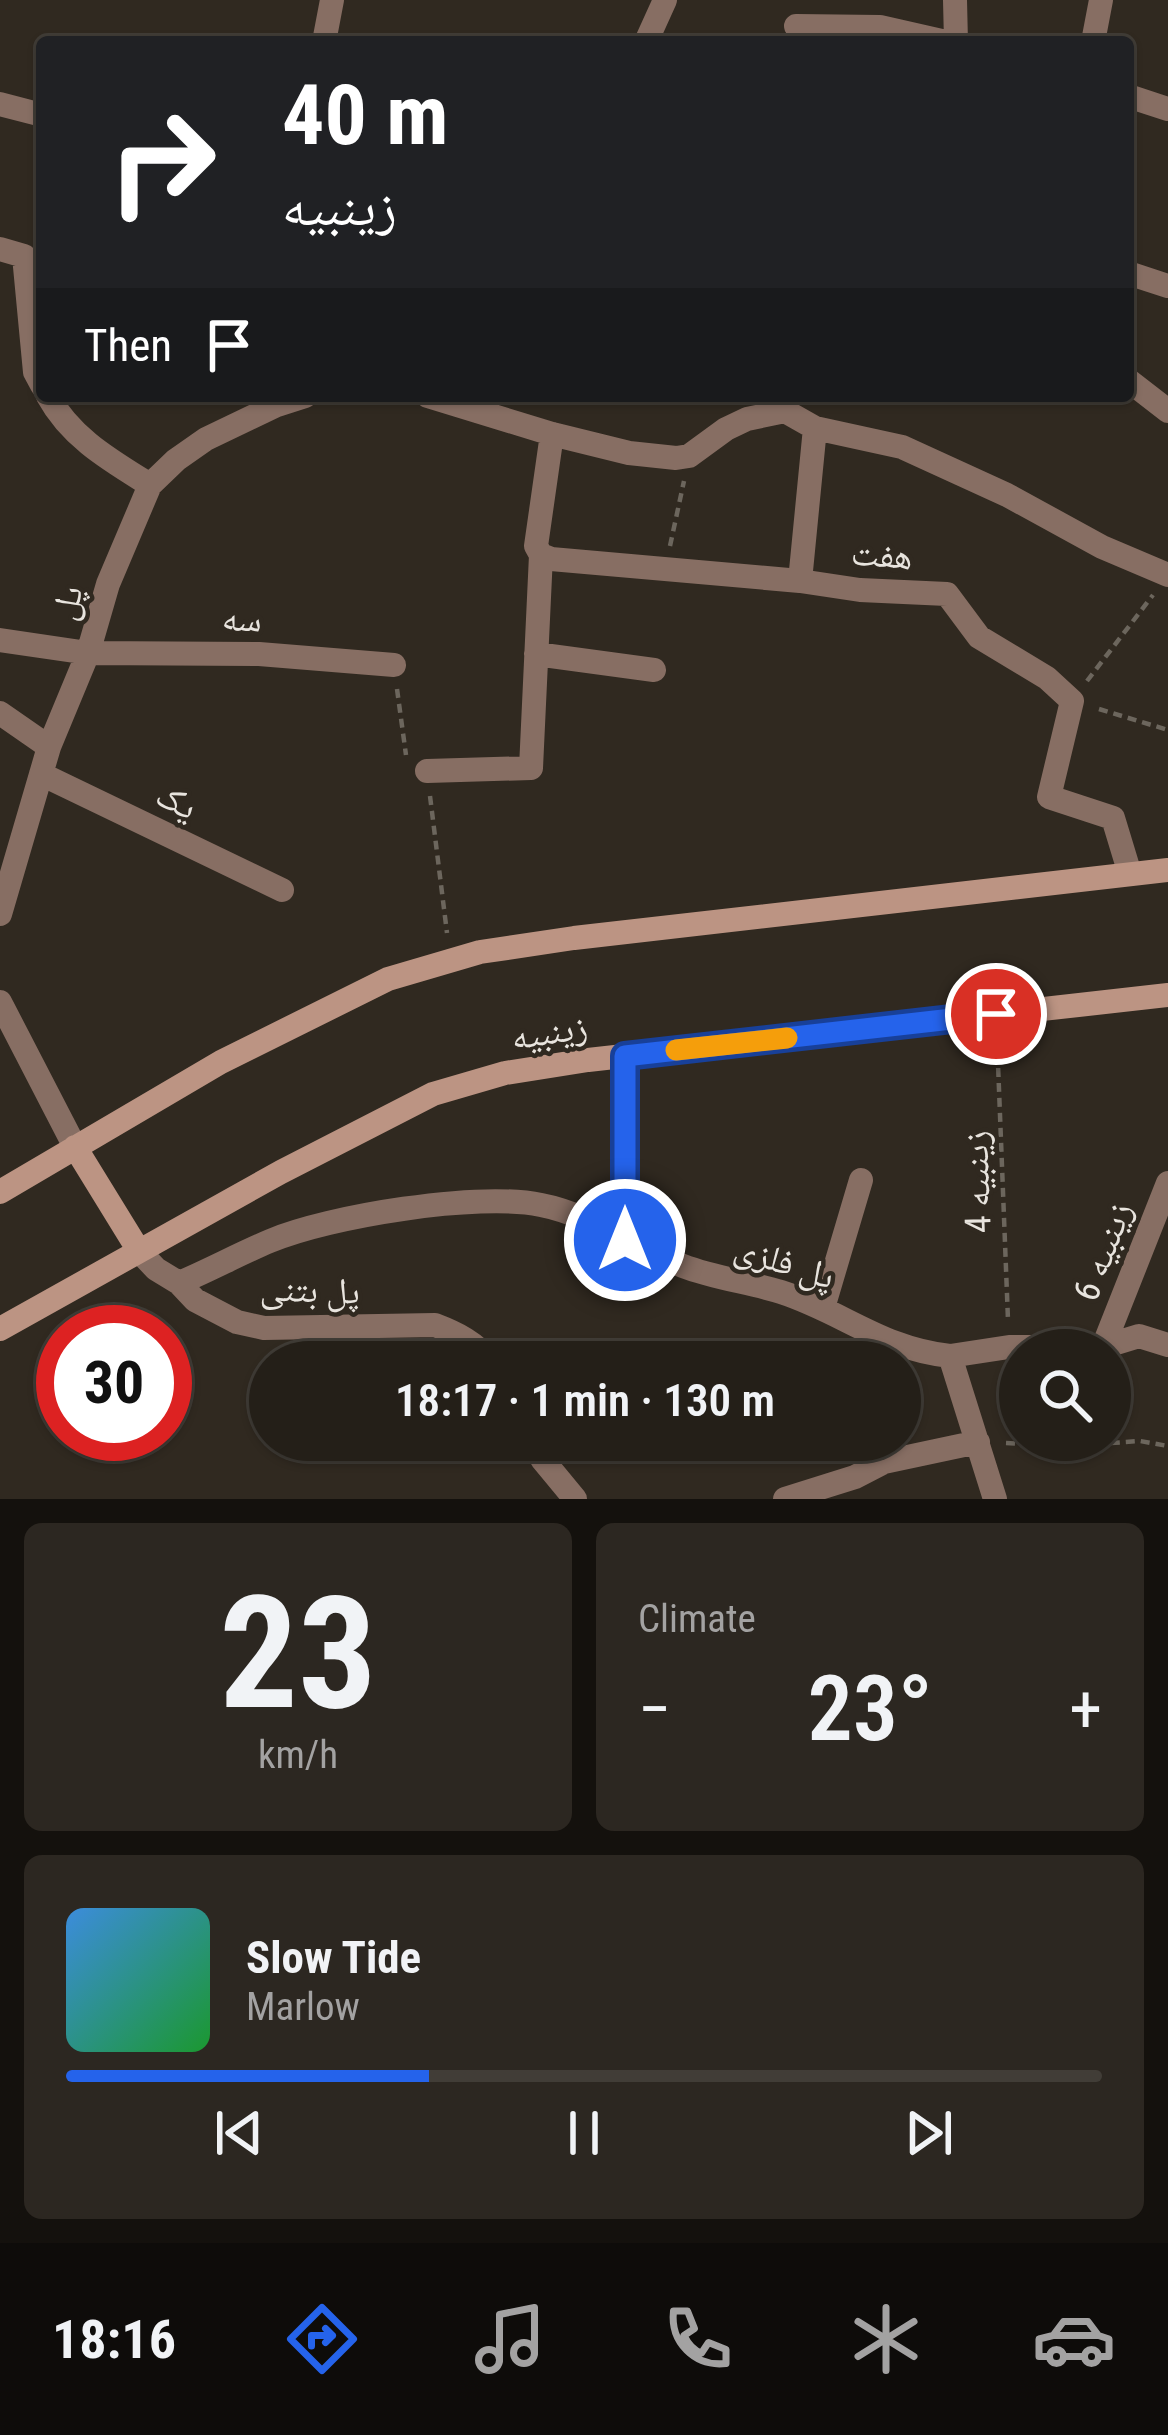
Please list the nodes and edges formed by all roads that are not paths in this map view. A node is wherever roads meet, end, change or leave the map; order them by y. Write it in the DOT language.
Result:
graph roads {
  1 [pos="332,0"];
  2 [pos="665,0"];
  3 [pos="955,0"];
  4 [pos="1101,0"];
  5 [pos="801,27"];
  6 [pos="325,36"];
  7 [pos="649,36"];
  8 [pos="920,36"];
  9 [pos="956,36"];
  10 [pos="1094,36"];
  11 [pos="1134,98"];
  12 [pos="0,104"];
  13 [pos="1168,109"];
  14 [pos="36,113"];
  15 [pos="0,249"];
  16 [pos="1134,275"];
  17 [pos="1168,286"];
  18 [pos="36,374"];
  19 [pos="1134,385"];
  20 [pos="51,402"];
  21 [pos="287,402"];
  22 [pos="448,402"];
  23 [pos="779,402"];
  24 [pos="782,402"];
  25 [pos="1168,411"];
  26 [pos="814,428"];
  27 [pos="552,434"];
  28 [pos="150,484"];
  29 [pos="541,556"];
  30 [pos="800,581"];
  31 [pos="1161,585"];
  32 [pos="0,640"];
  33 [pos="88,652"];
  34 [pos="536,654"];
  35 [pos="394,665"];
  36 [pos="654,670"];
  37 [pos="0,713"];
  38 [pos="49,747"];
  39 [pos="427,771"];
  40 [pos="41,774"];
  41 [pos="1168,870"];
  42 [pos="1130,874"];
  43 [pos="282,890"];
  44 [pos="0,914"];
  45 [pos="1168,995"];
  46 [pos="0,1002"];
  47 [pos="625,1056"];
  48 [pos="75,1147"];
  49 [pos="861,1180"];
  50 [pos="1168,1183"];
  51 [pos="0,1192"];
  52 [pos="625,1240"];
  53 [pos="139,1251"];
  54 [pos="179,1283"];
  55 [pos="823,1308"];
  56 [pos="0,1329"];
  57 [pos="1110,1329"];
  58 [pos="1131,1338"];
  59 [pos="468,1341"];
  60 [pos="1168,1345"];
  61 [pos="999,1349"];
  62 [pos="950,1356"];
  63 [pos="978,1442"];
  64 [pos="544,1461"];
  65 [pos="575,1499"];
  66 [pos="785,1499"];
  67 [pos="995,1499"];
  1 -- 6 [label="street"];
  2 -- 7 [label="street"];
  3 -- 9 [label="street"];
  4 -- 10 [label="street"];
  5 -- 8 [label="street"];
  11 -- 13 [label="street"];
  12 -- 14 [label="street"];
  15 -- 18 [label="street"];
  16 -- 17 [label="street"];
  19 -- 25 [label="street"];
  20 -- 28 [label="street"];
  21 -- 28 [label="street, پل"];
  22 -- 27 [label="street"];
  23 -- 27 [label="street"];
  24 -- 26 [label="street"];
  26 -- 30 [label="street, هفت"];
  26 -- 31 [label="street"];
  27 -- 29 [label="street"];
  28 -- 33 [label="street, پل"];
  29 -- 30 [label="street"];
  29 -- 34 [label="street"];
  30 -- 42 [label="street, هفت"];
  32 -- 33 [label="street, سه"];
  33 -- 35 [label="street, سه"];
  33 -- 38 [label="street, پل"];
  34 -- 36 [label="street"];
  34 -- 39 [label="street"];
  37 -- 38 [label="street"];
  38 -- 40 [label="street, پل"];
  40 -- 43 [label="street, یک"];
  40 -- 44 [label="street, پل"];
  41 -- 42 [label="main road"];
  42 -- 48 [label="main road"];
  45 -- 47 [label="main road, زینبیه"];
  46 -- 48 [label="street"];
  47 -- 52 [label="street"];
  47 -- 53 [label="main road, زینبیه"];
  48 -- 51 [label="main road"];
  48 -- 53 [label="main road"];
  49 -- 55 [label="street"];
  50 -- 57 [label="street, زینبیه 6"];
  52 -- 54 [label="street, پل فلزی"];
  52 -- 55 [label="street, پل فلزی"];
  53 -- 54 [label="street, پل بتنی"];
  53 -- 56 [label="main road, زینبیه"];
  54 -- 59 [label="street, پل بتنی"];
  55 -- 62 [label="street, پل فلزی"];
  58 -- 60 [label="street"];
  61 -- 62 [label="street"];
  62 -- 63 [label="street"];
  63 -- 66 [label="street"];
  63 -- 67 [label="street"];
  64 -- 65 [label="street"];
}
